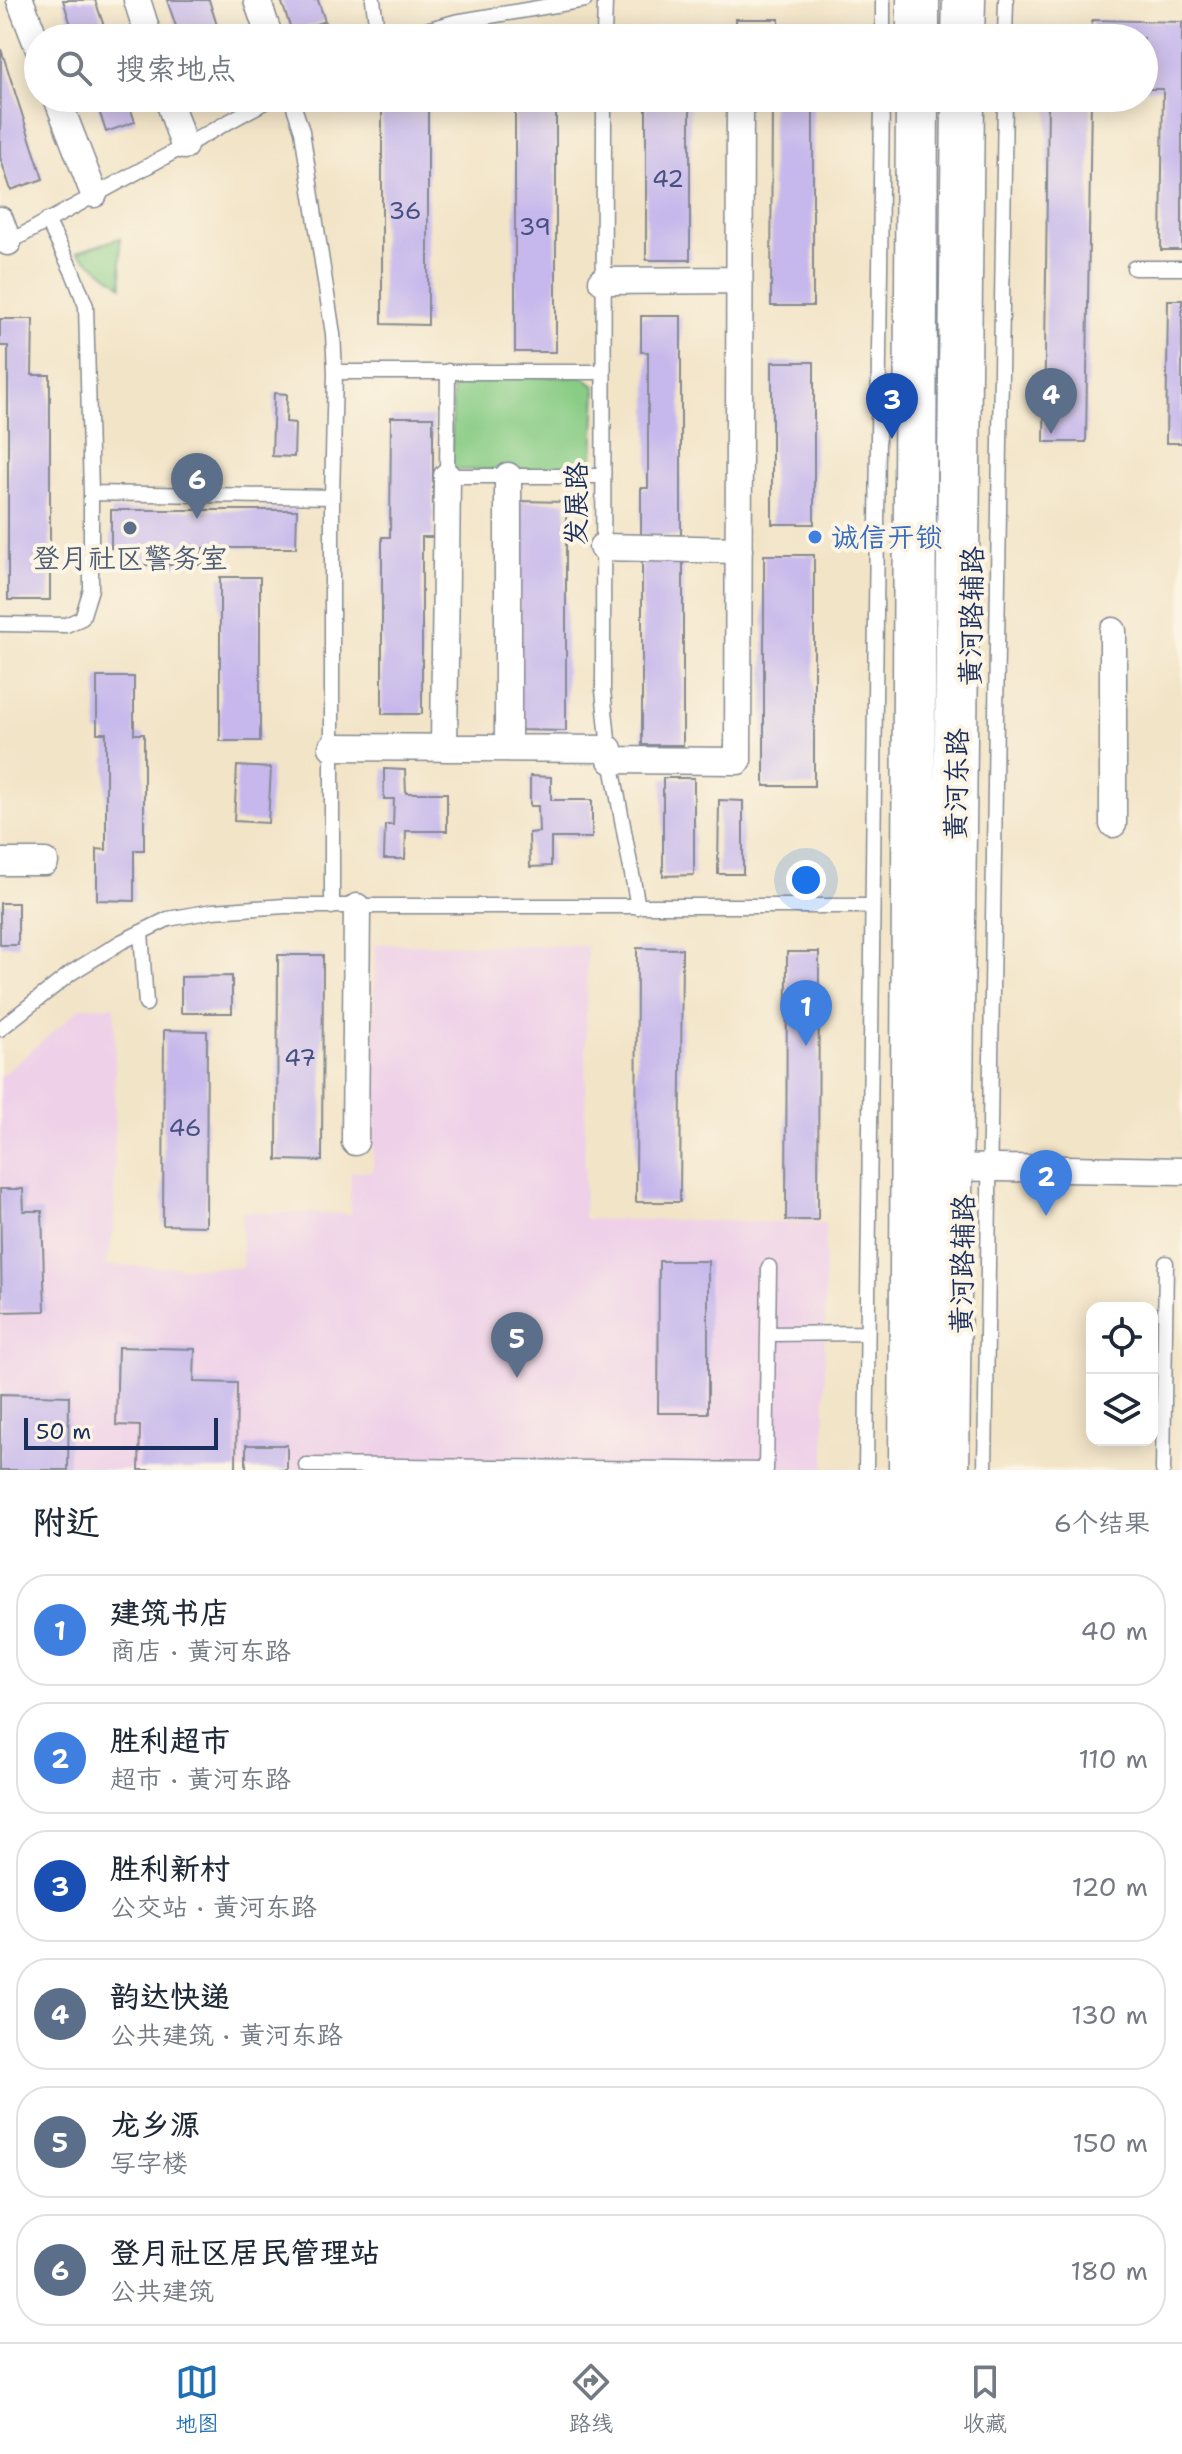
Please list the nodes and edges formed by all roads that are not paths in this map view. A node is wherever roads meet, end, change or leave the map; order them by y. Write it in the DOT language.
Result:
graph roads {
  1 [pos="20,0"];
  2 [pos="137,0"];
  3 [pos="257,0"];
  4 [pos="373,0"];
  5 [pos="585,0"];
  6 [pos="605,0"];
  7 [pos="883,0"];
  8 [pos="918,0"];
  9 [pos="964,0"];
  10 [pos="1006,0"];
  11 [pos="29,24"];
  12 [pos="145,24"];
  13 [pos="265,24"];
  14 [pos="376,24"];
  15 [pos="448,24"];
  16 [pos="604,24"];
  17 [pos="883,24"];
  18 [pos="918,24"];
  19 [pos="963,24"];
  20 [pos="1005,24"];
  21 [pos="62,112"];
  22 [pos="173,112"];
  23 [pos="246,112"];
  24 [pos="296,112"];
  25 [pos="604,112"];
  26 [pos="740,112"];
  27 [pos="882,112"];
  28 [pos="917,112"];
  29 [pos="963,112"];
  30 [pos="1004,112"];
  31 [pos="184,146"];
  32 [pos="94,194"];
  33 [pos="47,220"];
  34 [pos="3,236"];
  35 [pos="1134,268"];
  36 [pos="1182,268"];
  37 [pos="739,280"];
  38 [pos="602,281"];
  39 [pos="448,371"];
  40 [pos="335,372"];
  41 [pos="602,372"];
  42 [pos="447,476"];
  43 [pos="508,476"];
  44 [pos="602,476"];
  45 [pos="91,493"];
  46 [pos="332,497"];
  47 [pos="602,547"];
  48 [pos="739,550"];
  49 [pos="0,624"];
  50 [pos="1113,631"];
  51 [pos="332,747"];
  52 [pos="444,748"];
  53 [pos="508,748"];
  54 [pos="610,754"];
  55 [pos="1113,824"];
  56 [pos="0,862"];
  57 [pos="45,862"];
  58 [pos="872,906"];
  59 [pos="344,907"];
  60 [pos="638,907"];
  61 [pos="141,932"];
  62 [pos="146,1004"];
  63 [pos="0,1029"];
  64 [pos="355,1142"];
  65 [pos="951,1167"];
  66 [pos="1182,1171"];
  67 [pos="1166,1263"];
  68 [pos="769,1267"];
  69 [pos="867,1333"];
  70 [pos="768,1334"];
  71 [pos="306,1465"];
  72 [pos="766,1470"];
  73 [pos="866,1470"];
  74 [pos="910,1470"];
  75 [pos="948,1470"];
  76 [pos="985,1470"];
  77 [pos="1163,1470"];
  1 -- 11 [label="street"];
  2 -- 12 [label="street"];
  3 -- 13 [label="street"];
  4 -- 14 [label="lane"];
  5 -- 15 [label="lane"];
  6 -- 16 [label="lane"];
  7 -- 17 [label="lane"];
  8 -- 18 [label="main road"];
  9 -- 19 [label="main road"];
  10 -- 20 [label="lane"];
  21 -- 32 [label="street"];
  22 -- 31 [label="street"];
  23 -- 31 [label="lane"];
  24 -- 40 [label="lane"];
  25 -- 38 [label="lane, 发展路"];
  26 -- 37 [label="street"];
  27 -- 58 [label="lane"];
  28 -- 65 [label="main road, 黄河东路"];
  29 -- 65 [label="main road, 黄河东路"];
  30 -- 65 [label="lane, 黄河路辅路"];
  31 -- 32 [label="lane"];
  32 -- 33 [label="lane"];
  33 -- 34 [label="lane"];
  33 -- 45 [label="lane"];
  35 -- 36 [label="lane"];
  37 -- 38 [label="street"];
  37 -- 48 [label="street"];
  38 -- 41 [label="lane, 发展路"];
  39 -- 40 [label="lane"];
  39 -- 41 [label="lane"];
  39 -- 42 [label="lane"];
  40 -- 46 [label="lane"];
  41 -- 44 [label="lane, 发展路"];
  42 -- 43 [label="lane"];
  42 -- 52 [label="street"];
  43 -- 44 [label="lane"];
  43 -- 53 [label="street"];
  44 -- 47 [label="lane, 发展路"];
  45 -- 46 [label="lane"];
  45 -- 49 [label="lane"];
  46 -- 51 [label="lane"];
  47 -- 48 [label="street"];
  47 -- 54 [label="lane, 发展路"];
  48 -- 54 [label="street"];
  50 -- 55 [label="street"];
  51 -- 52 [label="street"];
  51 -- 59 [label="lane"];
  52 -- 53 [label="street"];
  53 -- 54 [label="street"];
  54 -- 60 [label="lane, 发展路"];
  56 -- 57 [label="street"];
  58 -- 60 [label="lane"];
  58 -- 69 [label="lane"];
  59 -- 60 [label="lane"];
  59 -- 61 [label="lane"];
  59 -- 64 [label="street"];
  61 -- 62 [label="lane"];
  61 -- 63 [label="lane"];
  65 -- 66 [label="street"];
  65 -- 74 [label="main road, 黄河东路"];
  65 -- 75 [label="main road, 黄河东路"];
  65 -- 76 [label="lane, 黄河路辅路"];
  67 -- 77 [label="lane"];
  68 -- 70 [label="lane"];
  69 -- 70 [label="lane"];
  69 -- 73 [label="lane"];
  70 -- 72 [label="lane"];
  71 -- 72 [label="lane"];
}
